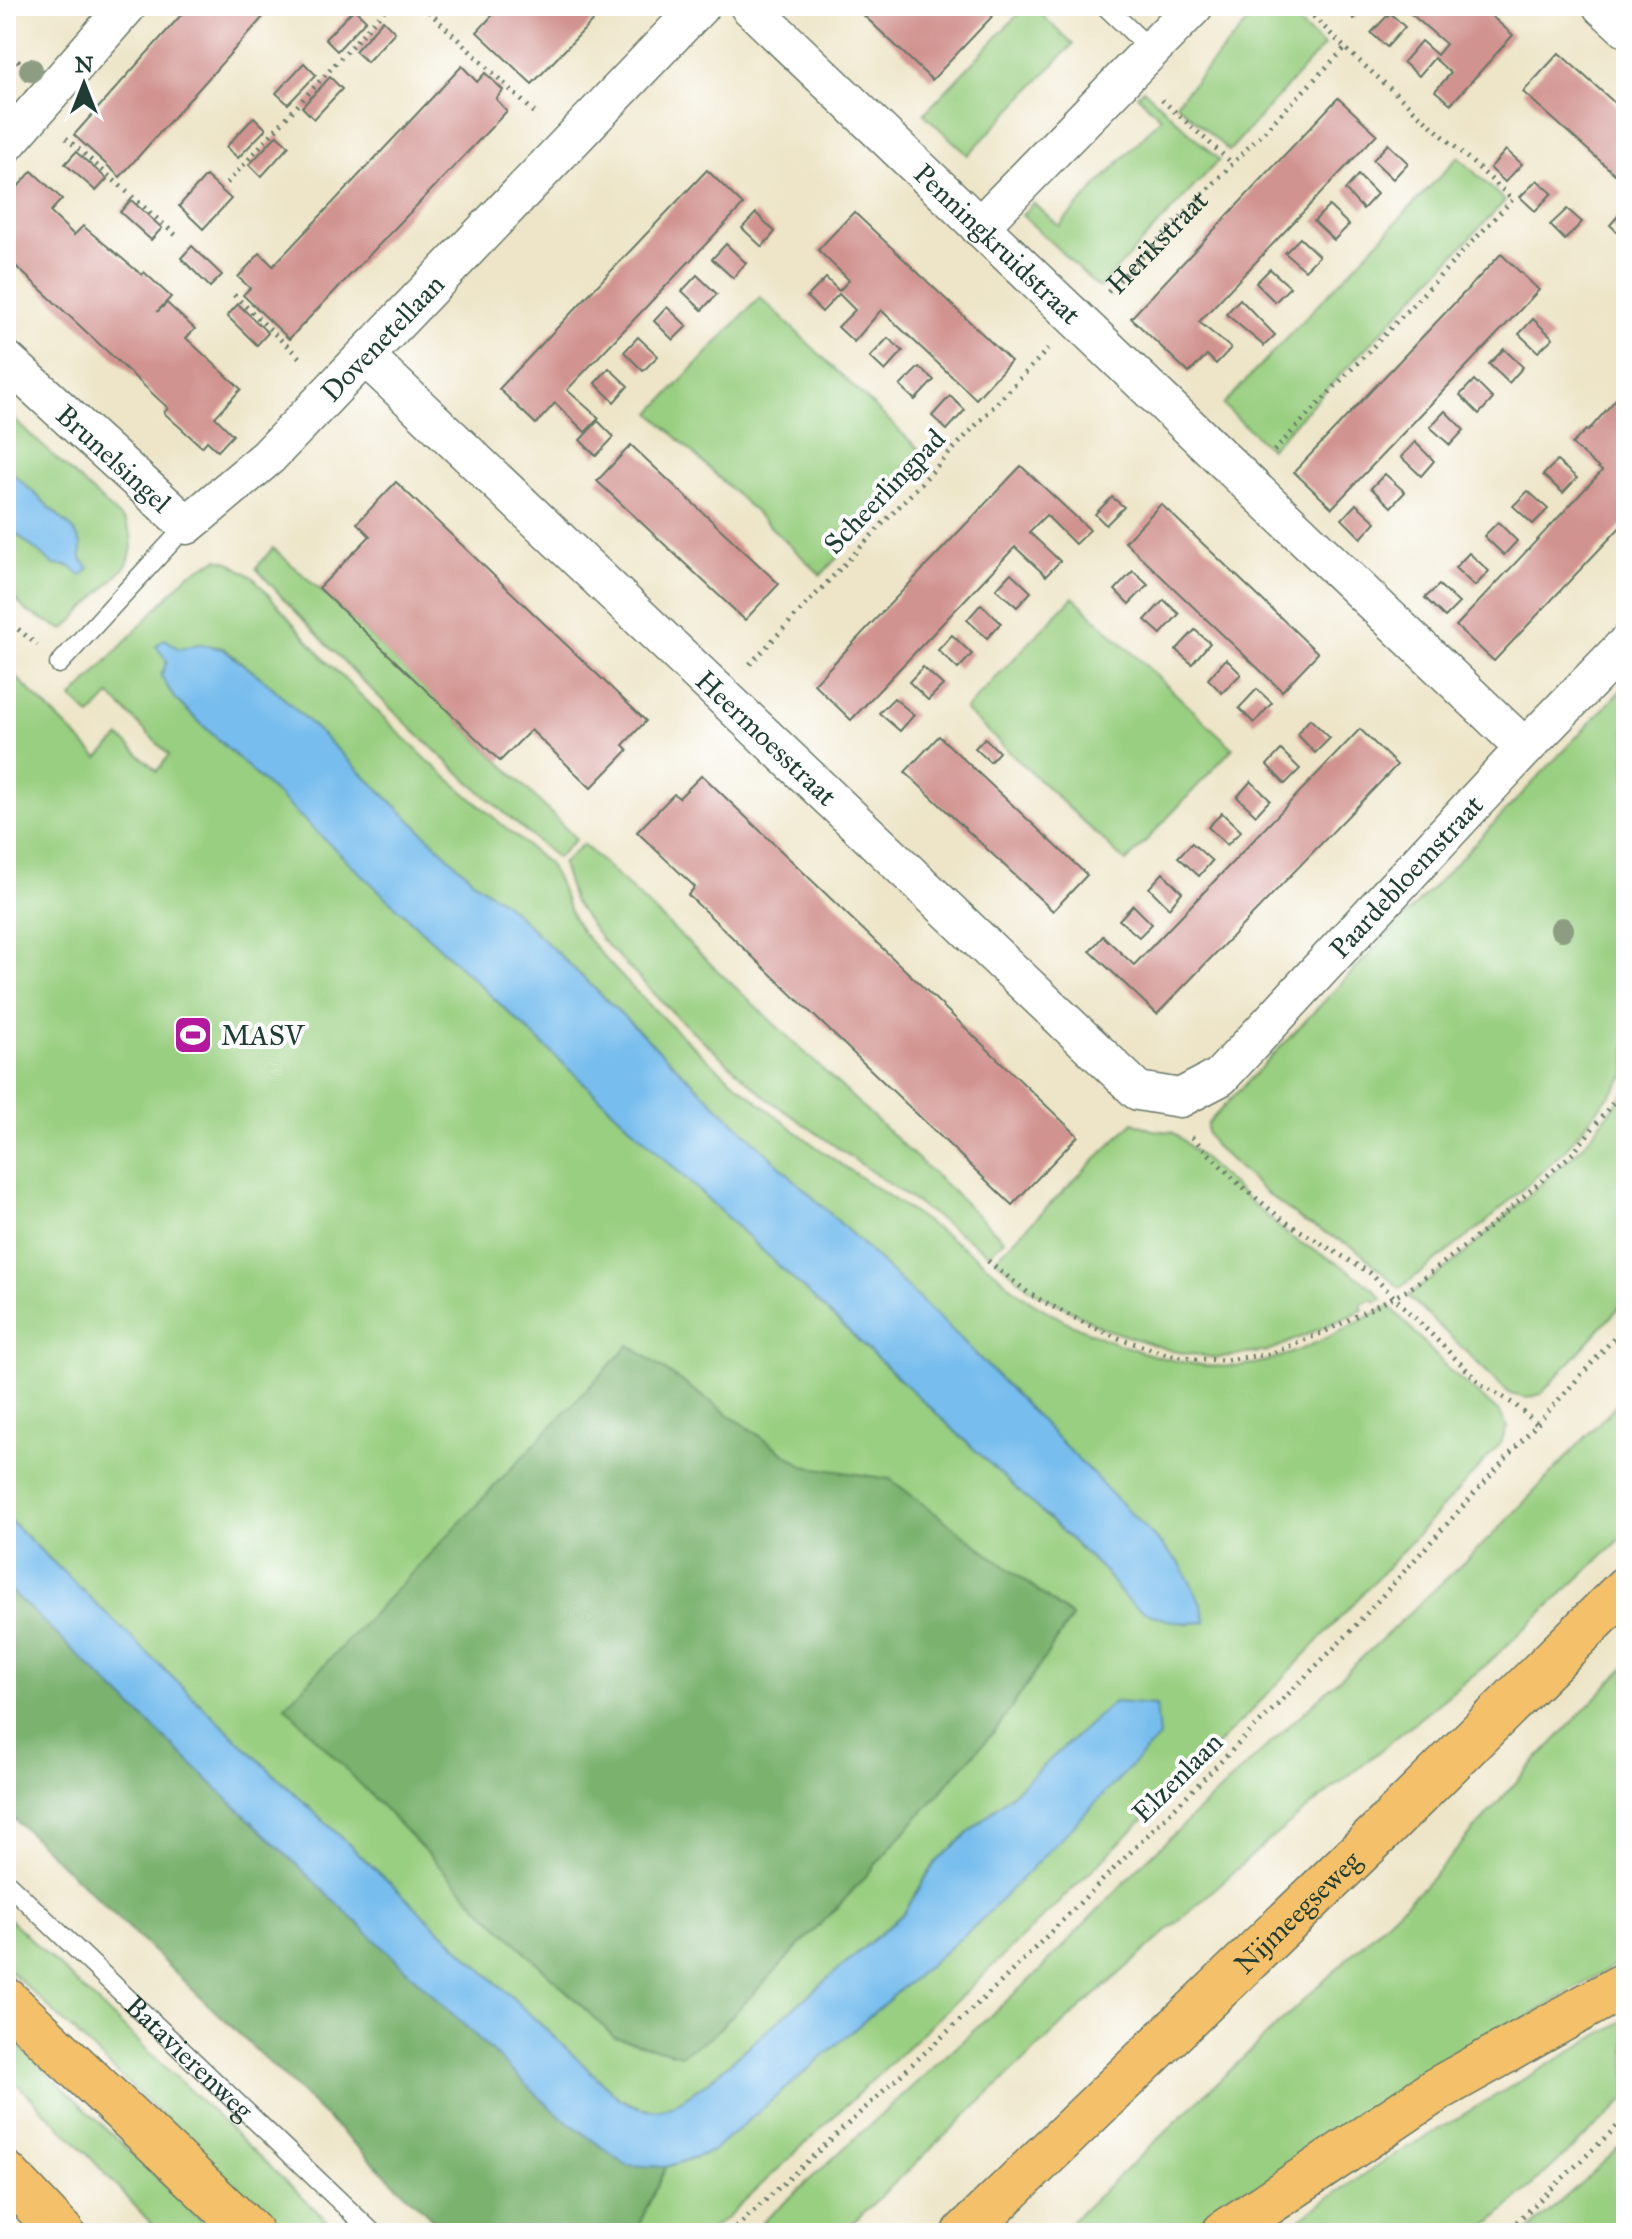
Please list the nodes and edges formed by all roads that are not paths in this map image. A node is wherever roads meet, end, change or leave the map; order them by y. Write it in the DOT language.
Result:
graph roads {
  1 [pos="127,6"];
  2 [pos="700,6"];
  3 [pos="749,6"];
  4 [pos="1105,6"];
  5 [pos="1194,6"];
  6 [pos="1602,6"];
  7 [pos="1626,28"];
  8 [pos="1140,60"];
  9 [pos="6,144"];
  10 [pos="979,227"];
  11 [pos="365,356"];
  12 [pos="6,360"];
  13 [pos="187,525"];
  14 [pos="1626,644"];
  15 [pos="59,664"];
  16 [pos="1525,748"];
  17 [pos="1167,1096"];
  18 [pos="1626,1588"];
  19 [pos="6,1882"];
  20 [pos="1626,1984"];
  21 [pos="6,2000"];
  22 [pos="6,2174"];
  23 [pos="62,2233"];
  24 [pos="251,2233"];
  25 [pos="373,2233"];
  26 [pos="965,2233"];
  27 [pos="1224,2233"];
  1 -- 9 [label="street"];
  2 -- 11 [label="street, Dovenetellaan"];
  3 -- 10 [label="street, Penningkruidstraat"];
  4 -- 8 [label="lane"];
  5 -- 8 [label="street"];
  6 -- 7 [label="street"];
  8 -- 10 [label="street"];
  10 -- 16 [label="street, Penningkruidstraat"];
  11 -- 13 [label="street, Dovenetellaan"];
  11 -- 17 [label="street, Heermoesstraat"];
  12 -- 13 [label="street, Brunelsingel"];
  13 -- 15 [label="lane, Dovenetellaan"];
  14 -- 16 [label="street, Paardebloemstraat"];
  16 -- 17 [label="street, Paardebloemstraat"];
  18 -- 26 [label="main road, Nijmeegseweg"];
  19 -- 25 [label="lane, Batavierenweg"];
  20 -- 27 [label="main road"];
  21 -- 24 [label="main road"];
  22 -- 23 [label="main road"];
}
